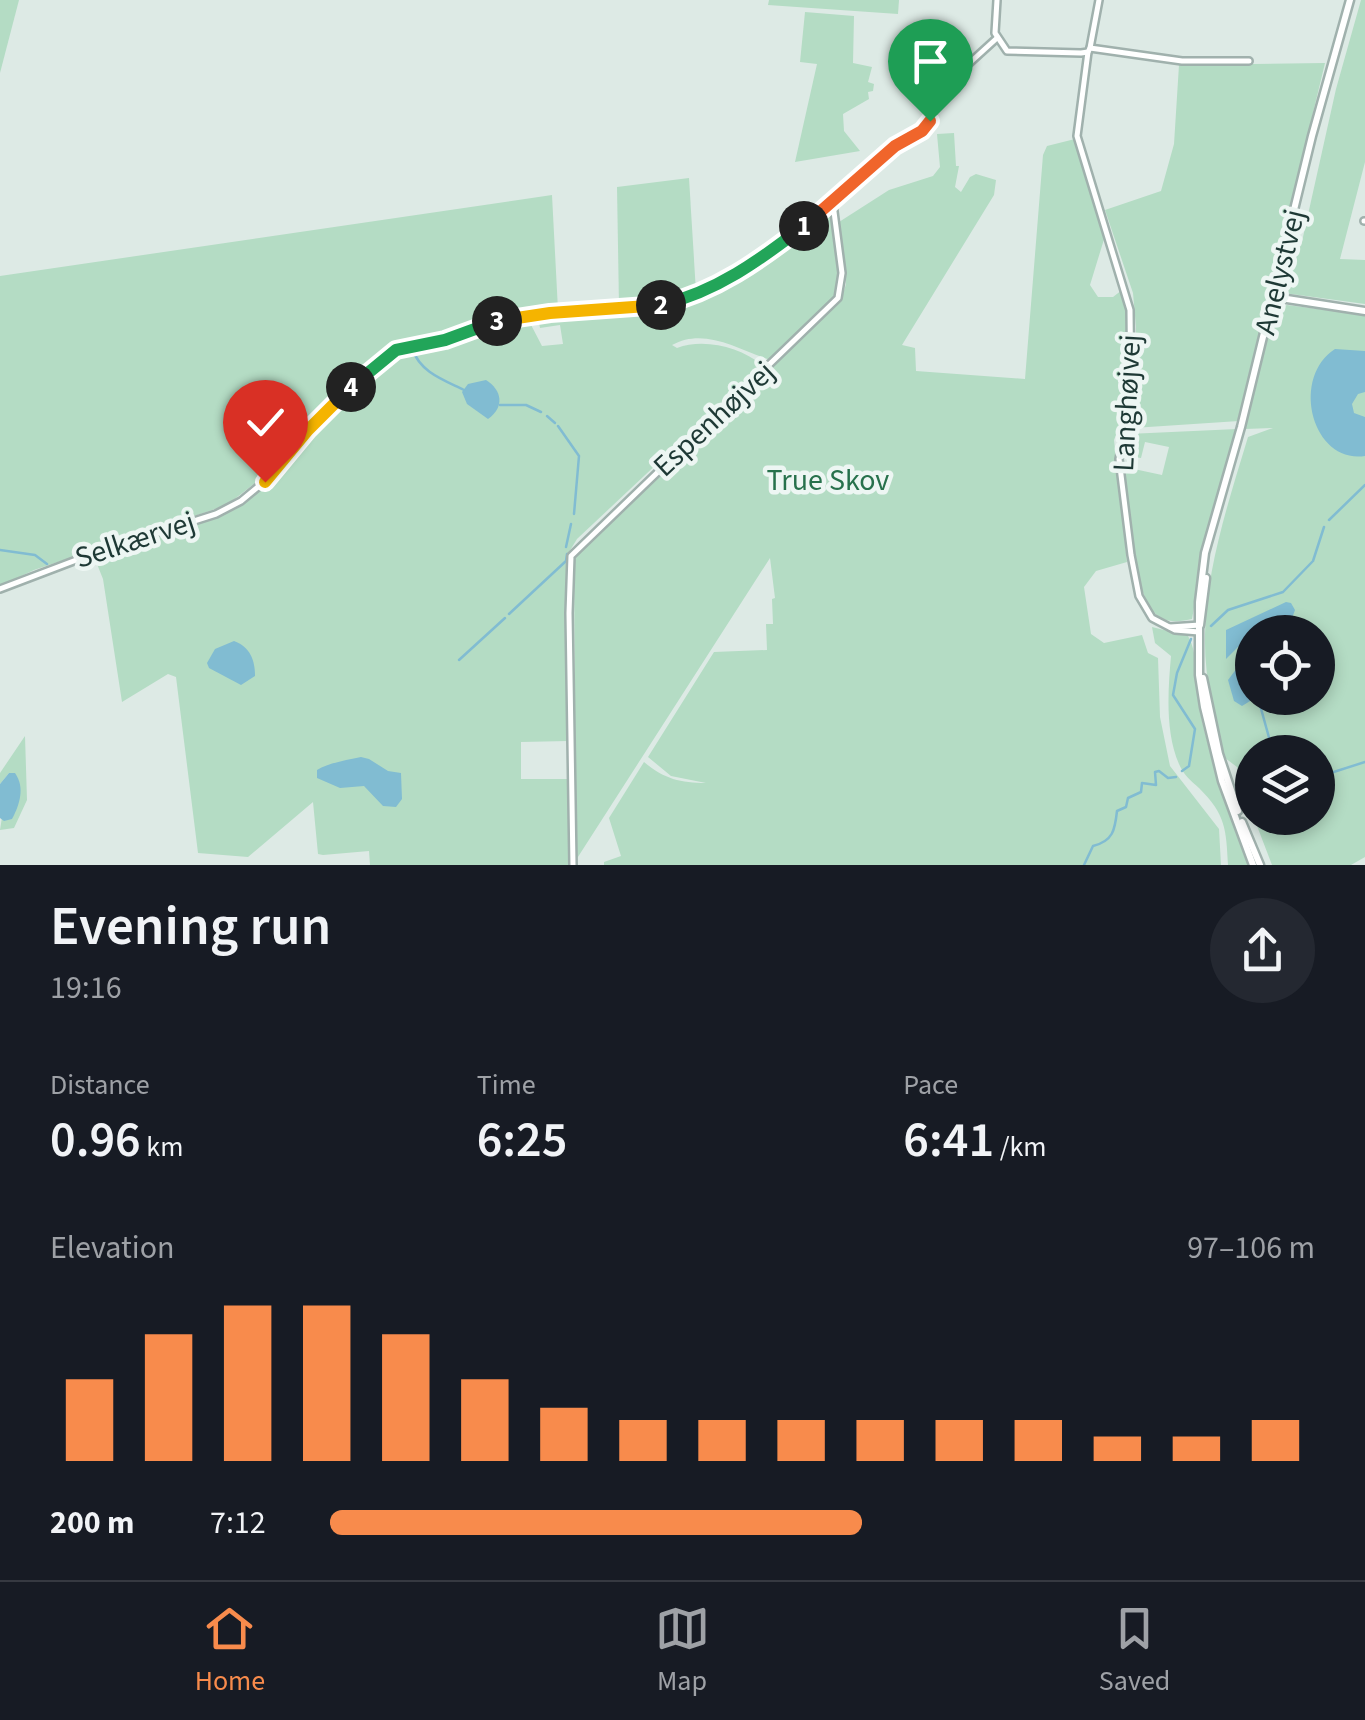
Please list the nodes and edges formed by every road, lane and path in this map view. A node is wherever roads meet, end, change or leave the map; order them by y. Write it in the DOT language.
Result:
graph roads {
  1 [pos="997,0"];
  2 [pos="1099,0"];
  3 [pos="1350,0"];
  4 [pos="997,38"];
  5 [pos="1089,50"];
  6 [pos="1249,61"];
  7 [pos="833,204"];
  8 [pos="1274,297"];
  9 [pos="1365,311"];
  10 [pos="0,589"];
  11 [pos="1200,629"];
  12 [pos="573,865"];
  13 [pos="1256,865"];
  1 -- 4 [label="street"];
  2 -- 5 [label="street, Langhøjvej"];
  3 -- 8 [label="street, Anelystvej"];
  4 -- 5 [label="street"];
  4 -- 7 [label="street"];
  5 -- 6 [label="street"];
  5 -- 11 [label="street, Langhøjvej"];
  7 -- 10 [label="street, Selkærvej"];
  7 -- 12 [label="street, Espenhøjvej"];
  8 -- 9 [label="street"];
  8 -- 11 [label="street, Anelystvej"];
  11 -- 13 [label="street, Anelystvej"];
}
